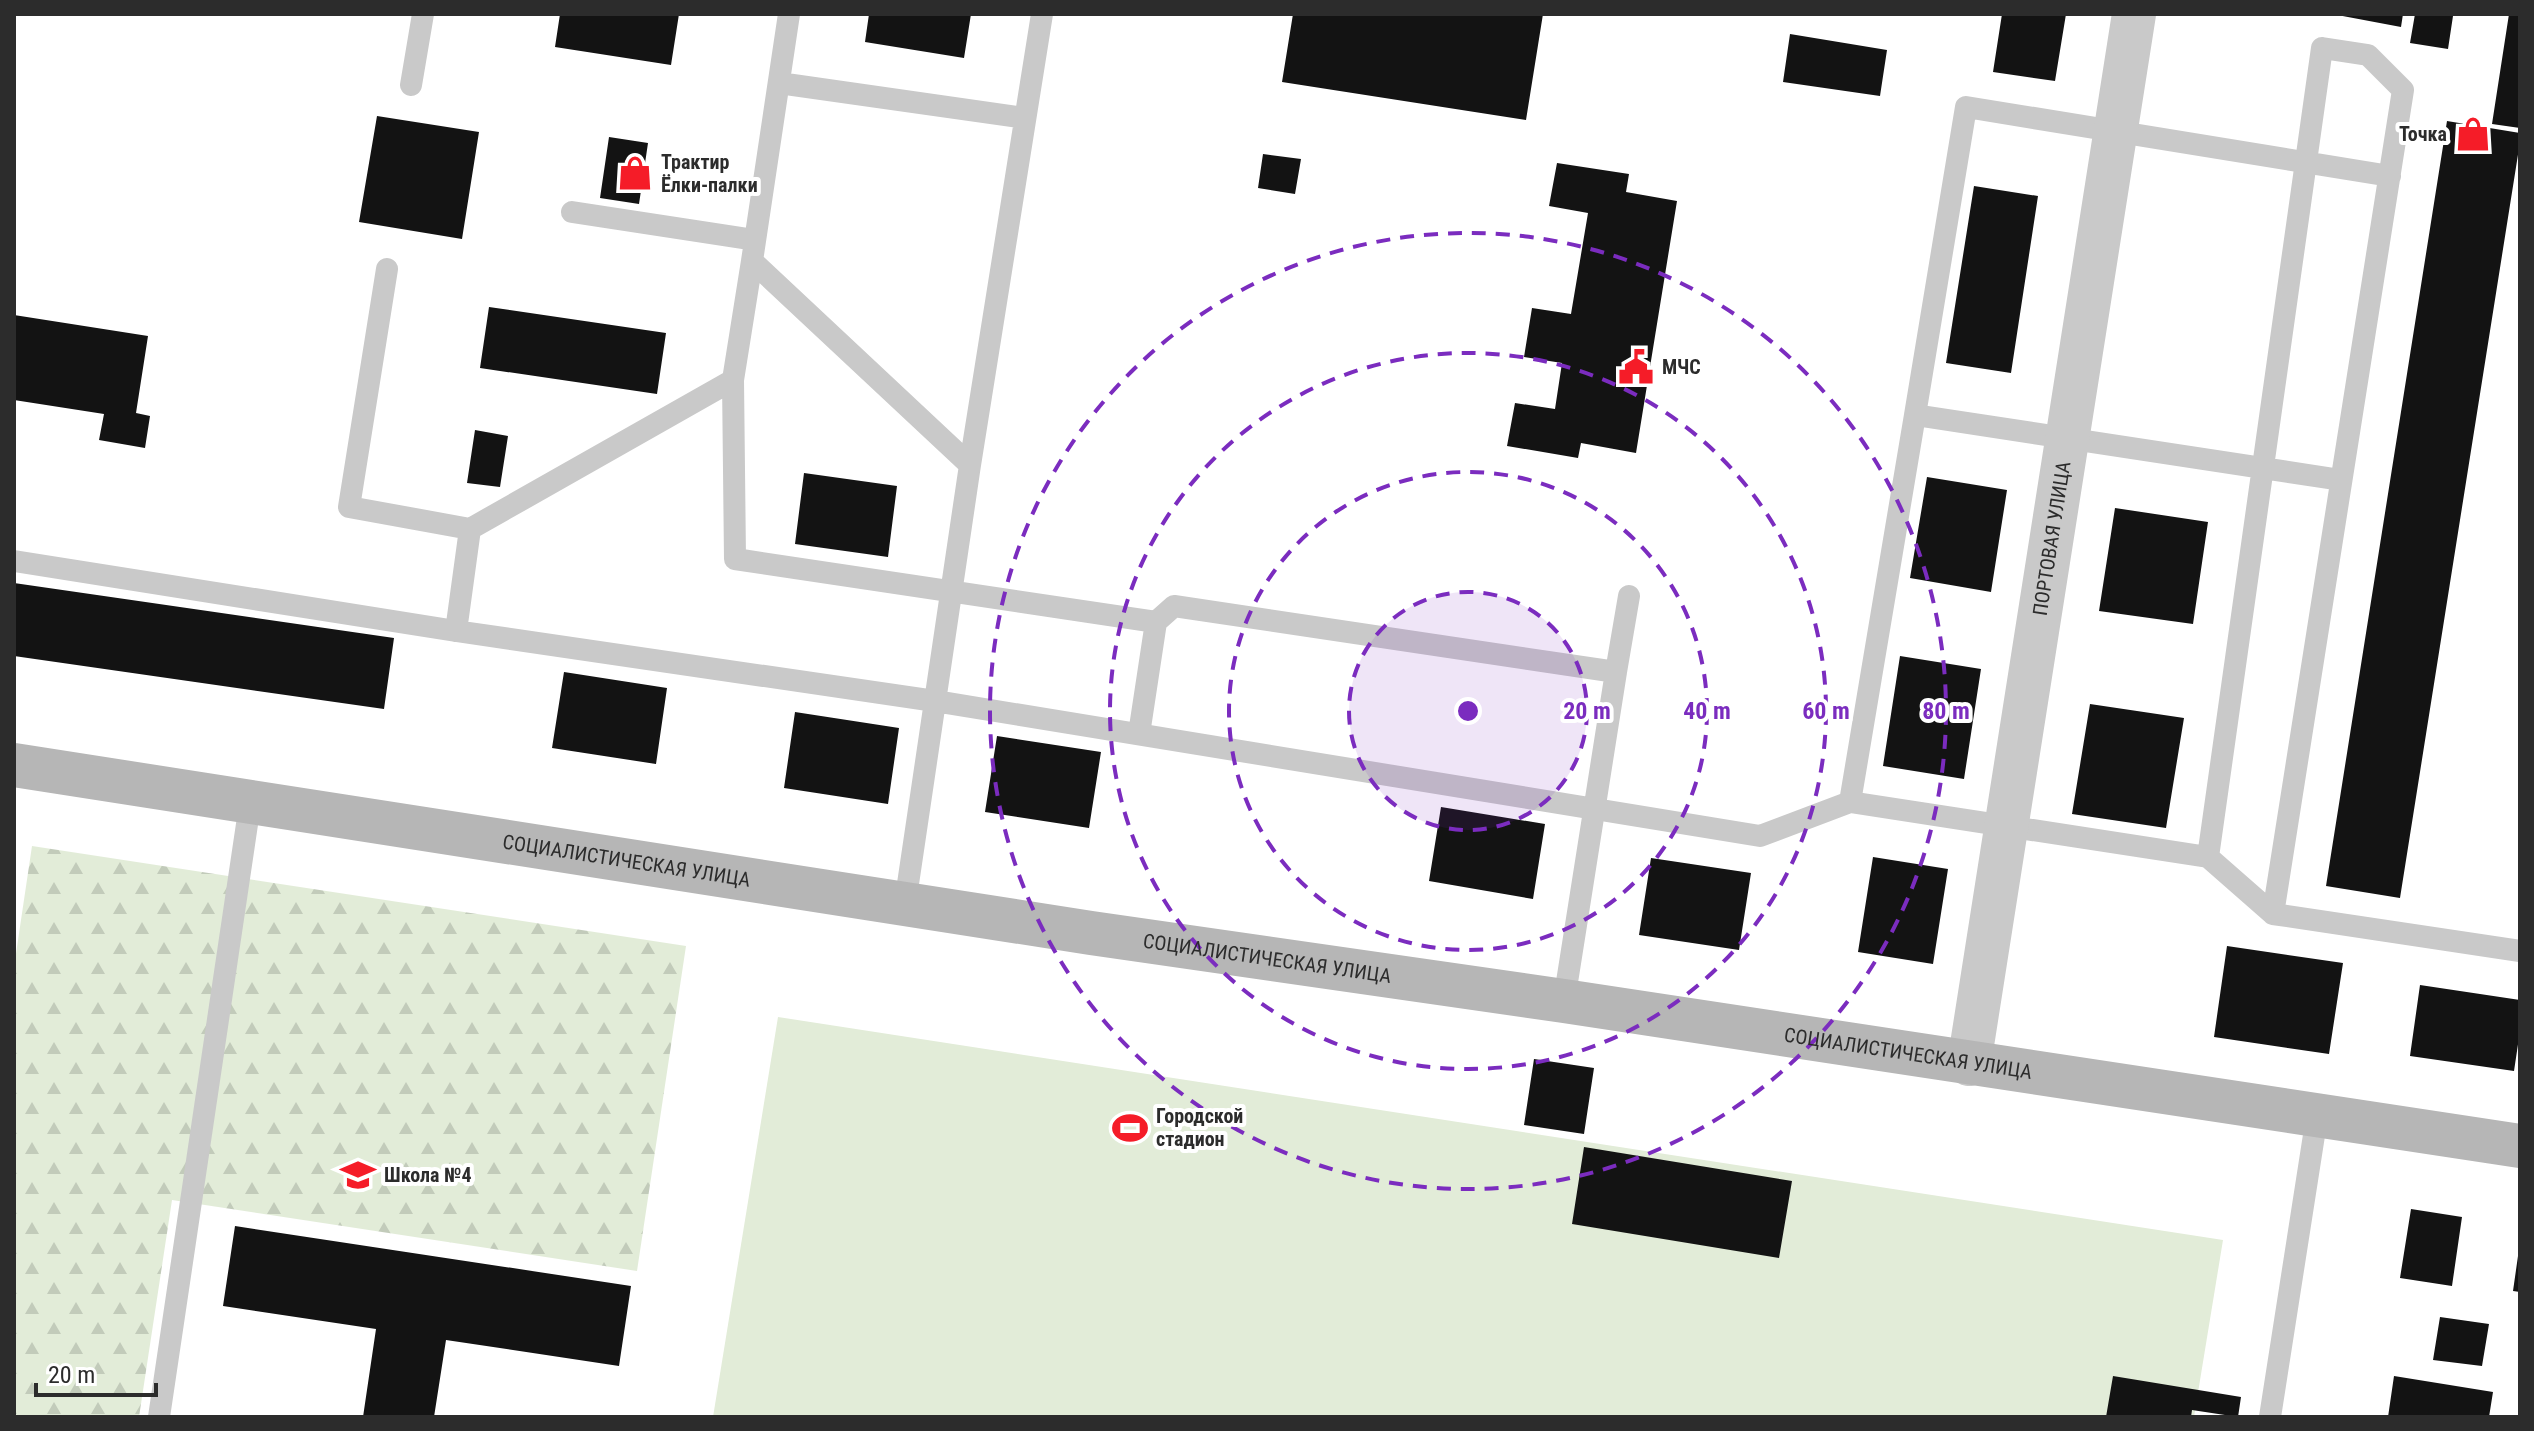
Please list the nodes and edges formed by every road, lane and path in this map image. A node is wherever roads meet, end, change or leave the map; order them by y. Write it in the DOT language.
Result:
graph roads {
  1 [pos="423,14"];
  2 [pos="789,14"];
  3 [pos="1042,14"];
  4 [pos="2134,14"];
  5 [pos="779,83"];
  6 [pos="411,85"];
  7 [pos="1025,118"];
  8 [pos="2116,131"];
  9 [pos="2306,162"];
  10 [pos="2390,176"];
  11 [pos="572,212"];
  12 [pos="753,250"];
  13 [pos="387,269"];
  14 [pos="733,380"];
  15 [pos="1915,415"];
  16 [pos="2067,440"];
  17 [pos="970,465"];
  18 [pos="2263,468"];
  19 [pos="2341,480"];
  20 [pos="470,529"];
  21 [pos="14,561"];
  22 [pos="951,591"];
  23 [pos="1629,596"];
  24 [pos="1156,622"];
  25 [pos="456,631"];
  26 [pos="1616,672"];
  27 [pos="935,701"];
  28 [pos="1139,734"];
  29 [pos="14,765"];
  30 [pos="1850,802"];
  31 [pos="250,804"];
  32 [pos="1593,808"];
  33 [pos="2007,826"];
  34 [pos="2208,857"];
  35 [pos="905,904"];
  36 [pos="2273,914"];
  37 [pos="2520,951"];
  38 [pos="1564,1001"];
  39 [pos="1969,1064"];
  40 [pos="2317,1116"];
  41 [pos="2520,1146"];
  42 [pos="159,1417"];
  43 [pos="2270,1417"];
  1 -- 6 [label="lane"];
  2 -- 5 [label="lane"];
  3 -- 7 [label="lane"];
  4 -- 8 [label="street, ПОРТОВАЯ УЛИЦА"];
  5 -- 7 [label="lane"];
  5 -- 12 [label="lane"];
  7 -- 17 [label="lane"];
  8 -- 9 [label="lane"];
  8 -- 15 [label="lane"];
  8 -- 16 [label="street, ПОРТОВАЯ УЛИЦА"];
  9 -- 10 [label="lane"];
  9 -- 10 [label="lane"];
  9 -- 18 [label="lane"];
  10 -- 19 [label="lane"];
  11 -- 12 [label="lane"];
  12 -- 14 [label="lane"];
  12 -- 17 [label="lane"];
  13 -- 20 [label="lane"];
  14 -- 20 [label="lane"];
  14 -- 22 [label="lane"];
  15 -- 16 [label="lane"];
  15 -- 30 [label="lane"];
  16 -- 18 [label="lane"];
  16 -- 33 [label="street, ПОРТОВАЯ УЛИЦА"];
  17 -- 22 [label="lane"];
  18 -- 19 [label="lane"];
  18 -- 34 [label="lane"];
  19 -- 36 [label="lane"];
  20 -- 25 [label="lane"];
  21 -- 25 [label="lane"];
  22 -- 24 [label="lane"];
  22 -- 27 [label="lane"];
  23 -- 26 [label="lane"];
  24 -- 26 [label="lane"];
  24 -- 28 [label="lane"];
  25 -- 27 [label="lane"];
  26 -- 32 [label="lane"];
  27 -- 28 [label="lane"];
  27 -- 35 [label="lane"];
  28 -- 32 [label="lane"];
  29 -- 31 [label="main road, СОЦИАЛИСТИЧЕСКАЯ УЛИЦА"];
  30 -- 32 [label="lane"];
  30 -- 33 [label="lane"];
  31 -- 35 [label="main road, СОЦИАЛИСТИЧЕСКАЯ УЛИЦА"];
  31 -- 42 [label="lane"];
  32 -- 38 [label="lane"];
  33 -- 34 [label="lane"];
  33 -- 39 [label="street, ПОРТОВАЯ УЛИЦА"];
  34 -- 36 [label="lane"];
  35 -- 38 [label="main road, СОЦИАЛИСТИЧЕСКАЯ УЛИЦА"];
  36 -- 37 [label="lane"];
  38 -- 39 [label="main road, СОЦИАЛИСТИЧЕСКАЯ УЛИЦА"];
  39 -- 40 [label="main road, СОЦИАЛИСТИЧЕСКАЯ УЛИЦА"];
  40 -- 41 [label="main road, СОЦИАЛИСТИЧЕСКАЯ УЛИЦА"];
  40 -- 43 [label="lane"];
}
